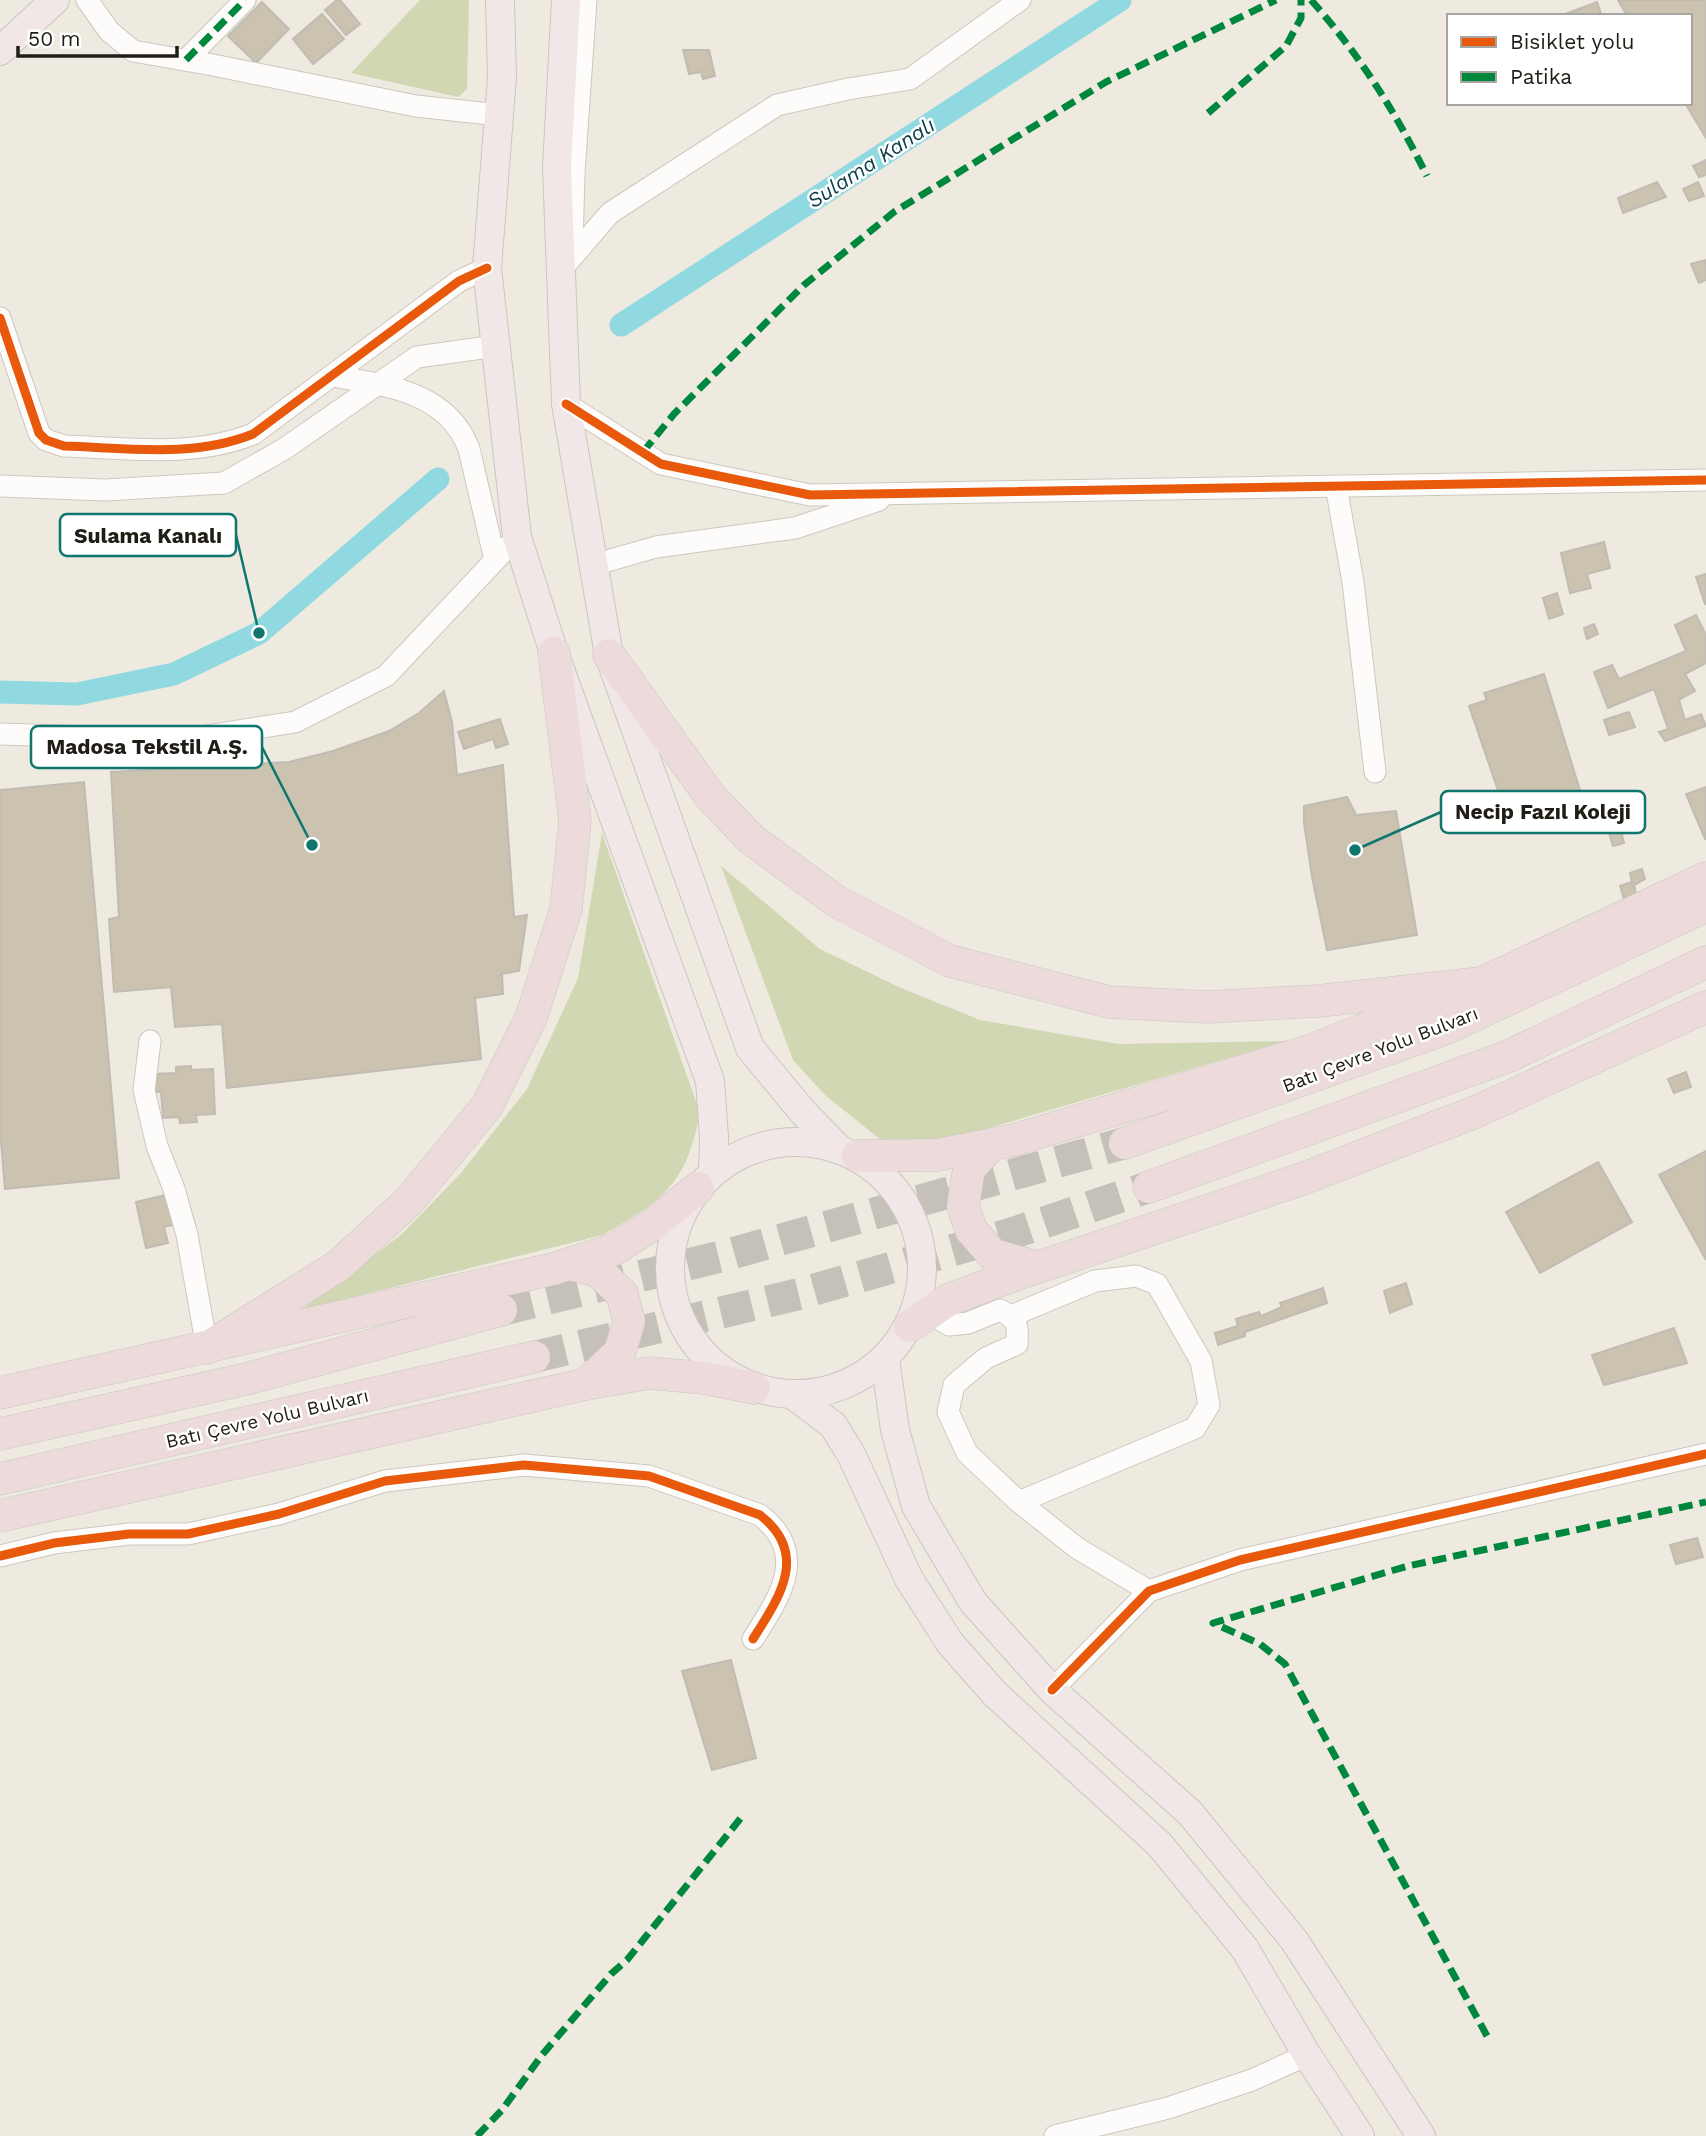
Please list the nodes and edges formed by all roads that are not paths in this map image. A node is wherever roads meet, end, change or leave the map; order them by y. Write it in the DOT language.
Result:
graph roads {
  1 [pos="55,0"];
  2 [pos="87,0"];
  3 [pos="246,0"];
  4 [pos="500,0"];
  5 [pos="566,0"];
  6 [pos="586,0"];
  7 [pos="1020,0"];
  8 [pos="0,51"];
  9 [pos="186,60"];
  10 [pos="499,115"];
  11 [pos="566,263"];
  12 [pos="487,268"];
  13 [pos="0,318"];
  14 [pos="496,346"];
  15 [pos="333,376"];
  16 [pos="379,384"];
  17 [pos="565,404"];
  18 [pos="1706,480"];
  19 [pos="0,486"];
  20 [pos="1336,486"];
  21 [pos="897,494"];
  22 [pos="517,537"];
  23 [pos="495,560"];
  24 [pos="593,565"];
  25 [pos="554,653"];
  26 [pos="609,655"];
  27 [pos="0,734"];
  28 [pos="1375,772"];
  29 [pos="1706,878"];
  30 [pos="1706,906"];
  31 [pos="1706,962"];
  32 [pos="1482,983"];
  33 [pos="1706,1007"];
  34 [pos="150,1041"];
  35 [pos="1125,1143"];
  36 [pos="992,1144"];
  37 [pos="848,1152"];
  38 [pos="705,1180"];
  39 [pos="1149,1187"];
  40 [pos="570,1264"];
  41 [pos="1036,1267"];
  42 [pos="501,1310"];
  43 [pos="1011,1316"];
  44 [pos="920,1319"];
  45 [pos="207,1349"];
  46 [pos="534,1357"];
  47 [pos="885,1359"];
  48 [pos="586,1384"];
  49 [pos="754,1388"];
  50 [pos="0,1393"];
  51 [pos="793,1395"];
  52 [pos="0,1434"];
  53 [pos="1706,1454"];
  54 [pos="0,1479"];
  55 [pos="1019,1502"];
  56 [pos="0,1516"];
  57 [pos="0,1556"];
  58 [pos="1149,1591"];
  59 [pos="753,1639"];
  60 [pos="1052,1690"];
  61 [pos="1307,2055"];
  62 [pos="1055,2136"];
  63 [pos="1360,2136"];
  64 [pos="1421,2136"];
  1 -- 8 [label="main road"];
  2 -- 9 [label="street"];
  3 -- 9 [label="street"];
  4 -- 10 [label="main road"];
  5 -- 11 [label="main road"];
  6 -- 11 [label="street"];
  7 -- 11 [label="street"];
  9 -- 10 [label="street"];
  10 -- 12 [label="main road"];
  11 -- 17 [label="main road"];
  12 -- 14 [label="main road"];
  12 -- 15 [label="street"];
  13 -- 15 [label="street"];
  14 -- 16 [label="street"];
  14 -- 22 [label="main road"];
  15 -- 16 [label="street"];
  16 -- 19 [label="street"];
  16 -- 23 [label="street"];
  17 -- 21 [label="street"];
  17 -- 24 [label="main road"];
  18 -- 20 [label="street"];
  20 -- 21 [label="street"];
  20 -- 28 [label="street"];
  21 -- 24 [label="street"];
  22 -- 23 [label="street"];
  22 -- 25 [label="main road"];
  23 -- 27 [label="street"];
  24 -- 26 [label="main road"];
  25 -- 38 [label="main road"];
  25 -- 45 [label="highway"];
  26 -- 32 [label="highway"];
  26 -- 37 [label="main road"];
  29 -- 32 [label="highway"];
  30 -- 35 [label="highway, Batı Çevre Yolu Bulvarı"];
  31 -- 39 [label="highway"];
  32 -- 36 [label="highway"];
  33 -- 41 [label="highway"];
  34 -- 45 [label="street"];
  36 -- 37 [label="highway"];
  36 -- 41 [label="highway"];
  37 -- 38 [label="main road"];
  37 -- 44 [label="main road"];
  38 -- 40 [label="highway"];
  38 -- 49 [label="main road"];
  40 -- 45 [label="highway"];
  40 -- 48 [label="highway"];
  41 -- 44 [label="highway"];
  42 -- 52 [label="highway"];
  43 -- 44 [label="street"];
  43 -- 55 [label="street"];
  43 -- 55 [label="street"];
  44 -- 47 [label="main road"];
  45 -- 50 [label="highway"];
  46 -- 54 [label="highway, Batı Çevre Yolu Bulvarı"];
  47 -- 51 [label="main road"];
  47 -- 60 [label="main road"];
  48 -- 49 [label="highway"];
  48 -- 56 [label="highway"];
  49 -- 51 [label="main road"];
  51 -- 61 [label="main road"];
  53 -- 58 [label="street"];
  55 -- 58 [label="street"];
  57 -- 59 [label="street"];
  58 -- 60 [label="street"];
  60 -- 64 [label="main road"];
  61 -- 62 [label="street"];
  61 -- 63 [label="main road"];
}
